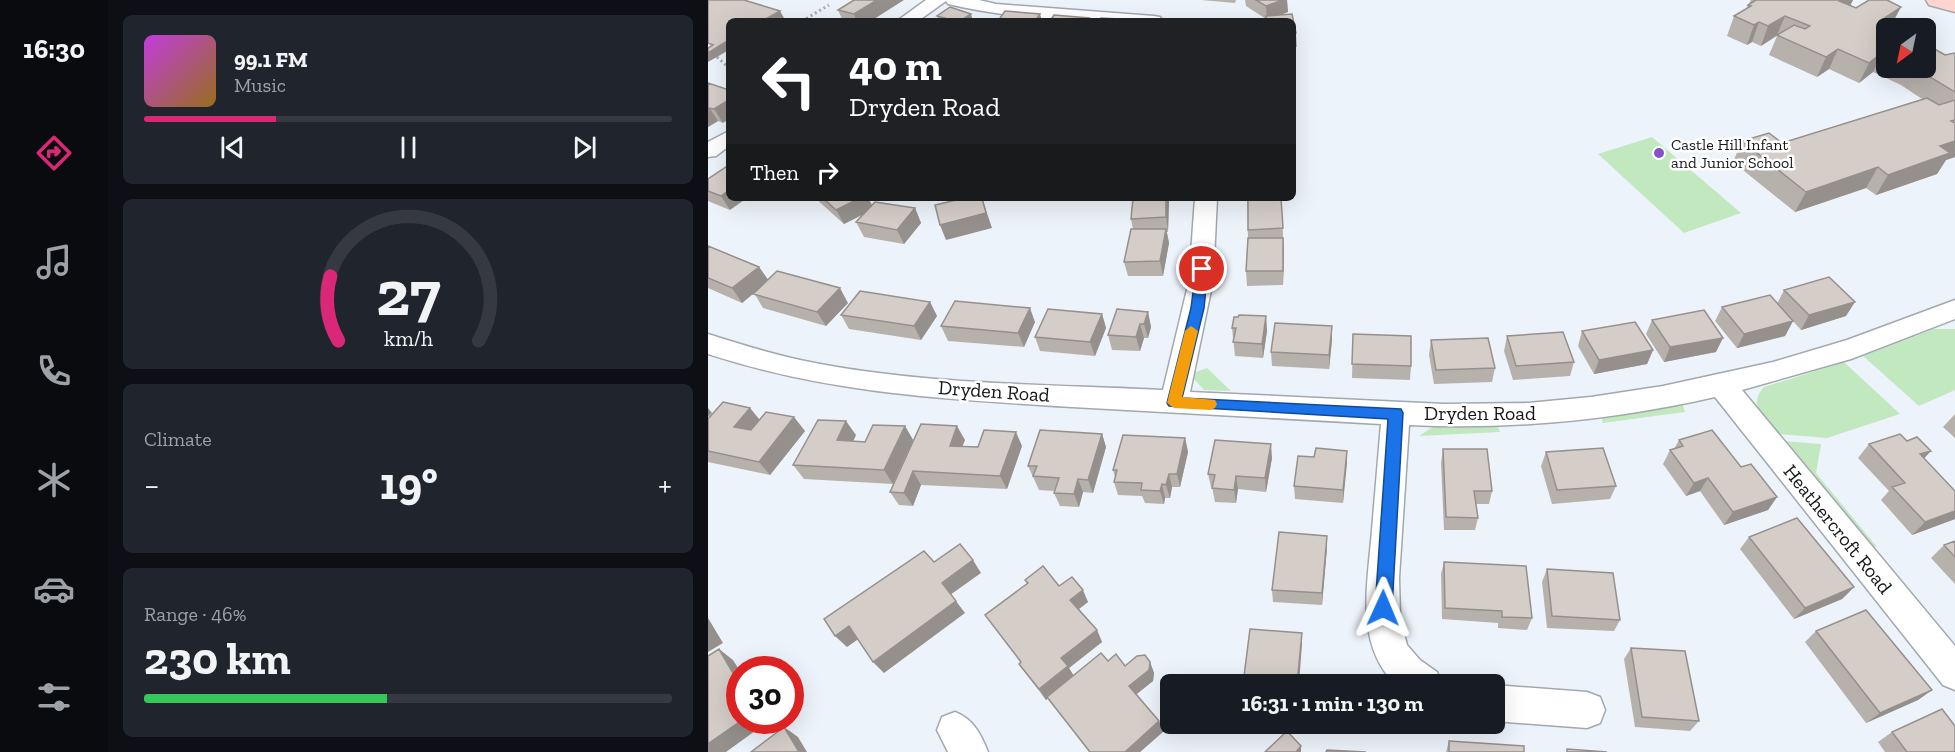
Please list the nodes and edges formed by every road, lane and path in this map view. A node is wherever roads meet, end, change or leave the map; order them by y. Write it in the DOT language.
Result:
graph roads {
  1 [pos="938,0"];
  2 [pos="954,0"];
  3 [pos="1938,0"];
  4 [pos="829,5"];
  5 [pos="1955,6"];
  6 [pos="807,18"];
  7 [pos="911,18"];
  8 [pos="1114,18"];
  9 [pos="717,57"];
  10 [pos="726,65"];
  11 [pos="726,139"];
  12 [pos="708,151"];
  13 [pos="1206,201"];
  14 [pos="1955,309"];
  15 [pos="708,344"];
  16 [pos="1721,384"];
  17 [pos="1174,403"];
  18 [pos="1396,413"];
  19 [pos="1955,673"];
  20 [pos="1410,674"];
  21 [pos="1505,704"];
  22 [pos="1587,710"];
  1 -- 7 [label="street"];
  2 -- 8 [label="street"];
  3 -- 5 [label="street"];
  4 -- 6 [label="path"];
  9 -- 10 [label="path"];
  11 -- 12 [label="street"];
  13 -- 17 [label="street"];
  14 -- 16 [label="street, Dryden Road"];
  15 -- 17 [label="street, Dryden Road"];
  16 -- 18 [label="street, Dryden Road"];
  16 -- 19 [label="street, Heathercroft Road"];
  17 -- 18 [label="street, Dryden Road"];
  18 -- 20 [label="street"];
  21 -- 22 [label="street"];
}
